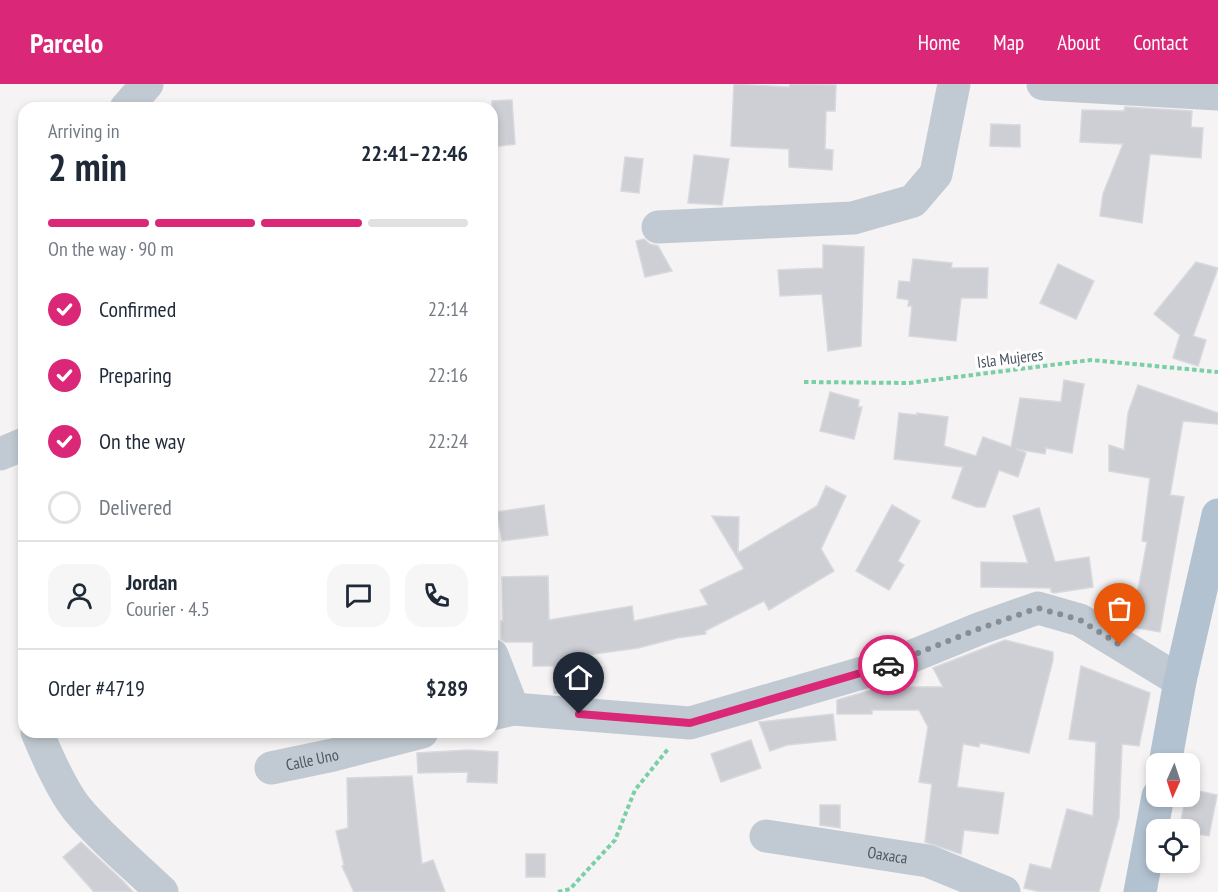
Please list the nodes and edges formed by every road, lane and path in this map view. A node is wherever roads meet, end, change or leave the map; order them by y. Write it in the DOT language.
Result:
graph roads {
  1 [pos="147,84"];
  2 [pos="954,84"];
  3 [pos="1043,84"];
  4 [pos="1218,94"];
  5 [pos="131,102"];
  6 [pos="658,227"];
  7 [pos="1218,372"];
  8 [pos="804,382"];
  9 [pos="18,446"];
  10 [pos="0,453"];
  11 [pos="1218,515"];
  12 [pos="1213,565"];
  13 [pos="1180,681"];
  14 [pos="498,689"];
  15 [pos="502,711"];
  16 [pos="690,723"];
  17 [pos="40,738"];
  18 [pos="399,738"];
  19 [pos="1167,753"];
  20 [pos="271,768"];
  21 [pos="1156,807"];
  22 [pos="766,836"];
  23 [pos="162,892"];
  24 [pos="558,892"];
  25 [pos="1004,892"];
  26 [pos="1140,892"];
  1 -- 5 [label="street"];
  2 -- 6 [label="street"];
  3 -- 4 [label="street"];
  7 -- 8 [label="path, Isla Mujeres"];
  9 -- 10 [label="street"];
  11 -- 12 [label="main road"];
  12 -- 13 [label="main road"];
  13 -- 16 [label="street"];
  13 -- 19 [label="main road"];
  14 -- 15 [label="street"];
  15 -- 16 [label="street"];
  16 -- 24 [label="path"];
  17 -- 23 [label="street"];
  18 -- 20 [label="street, Calle Uno"];
  21 -- 26 [label="main road"];
  22 -- 25 [label="street, Oaxaca"];
}
